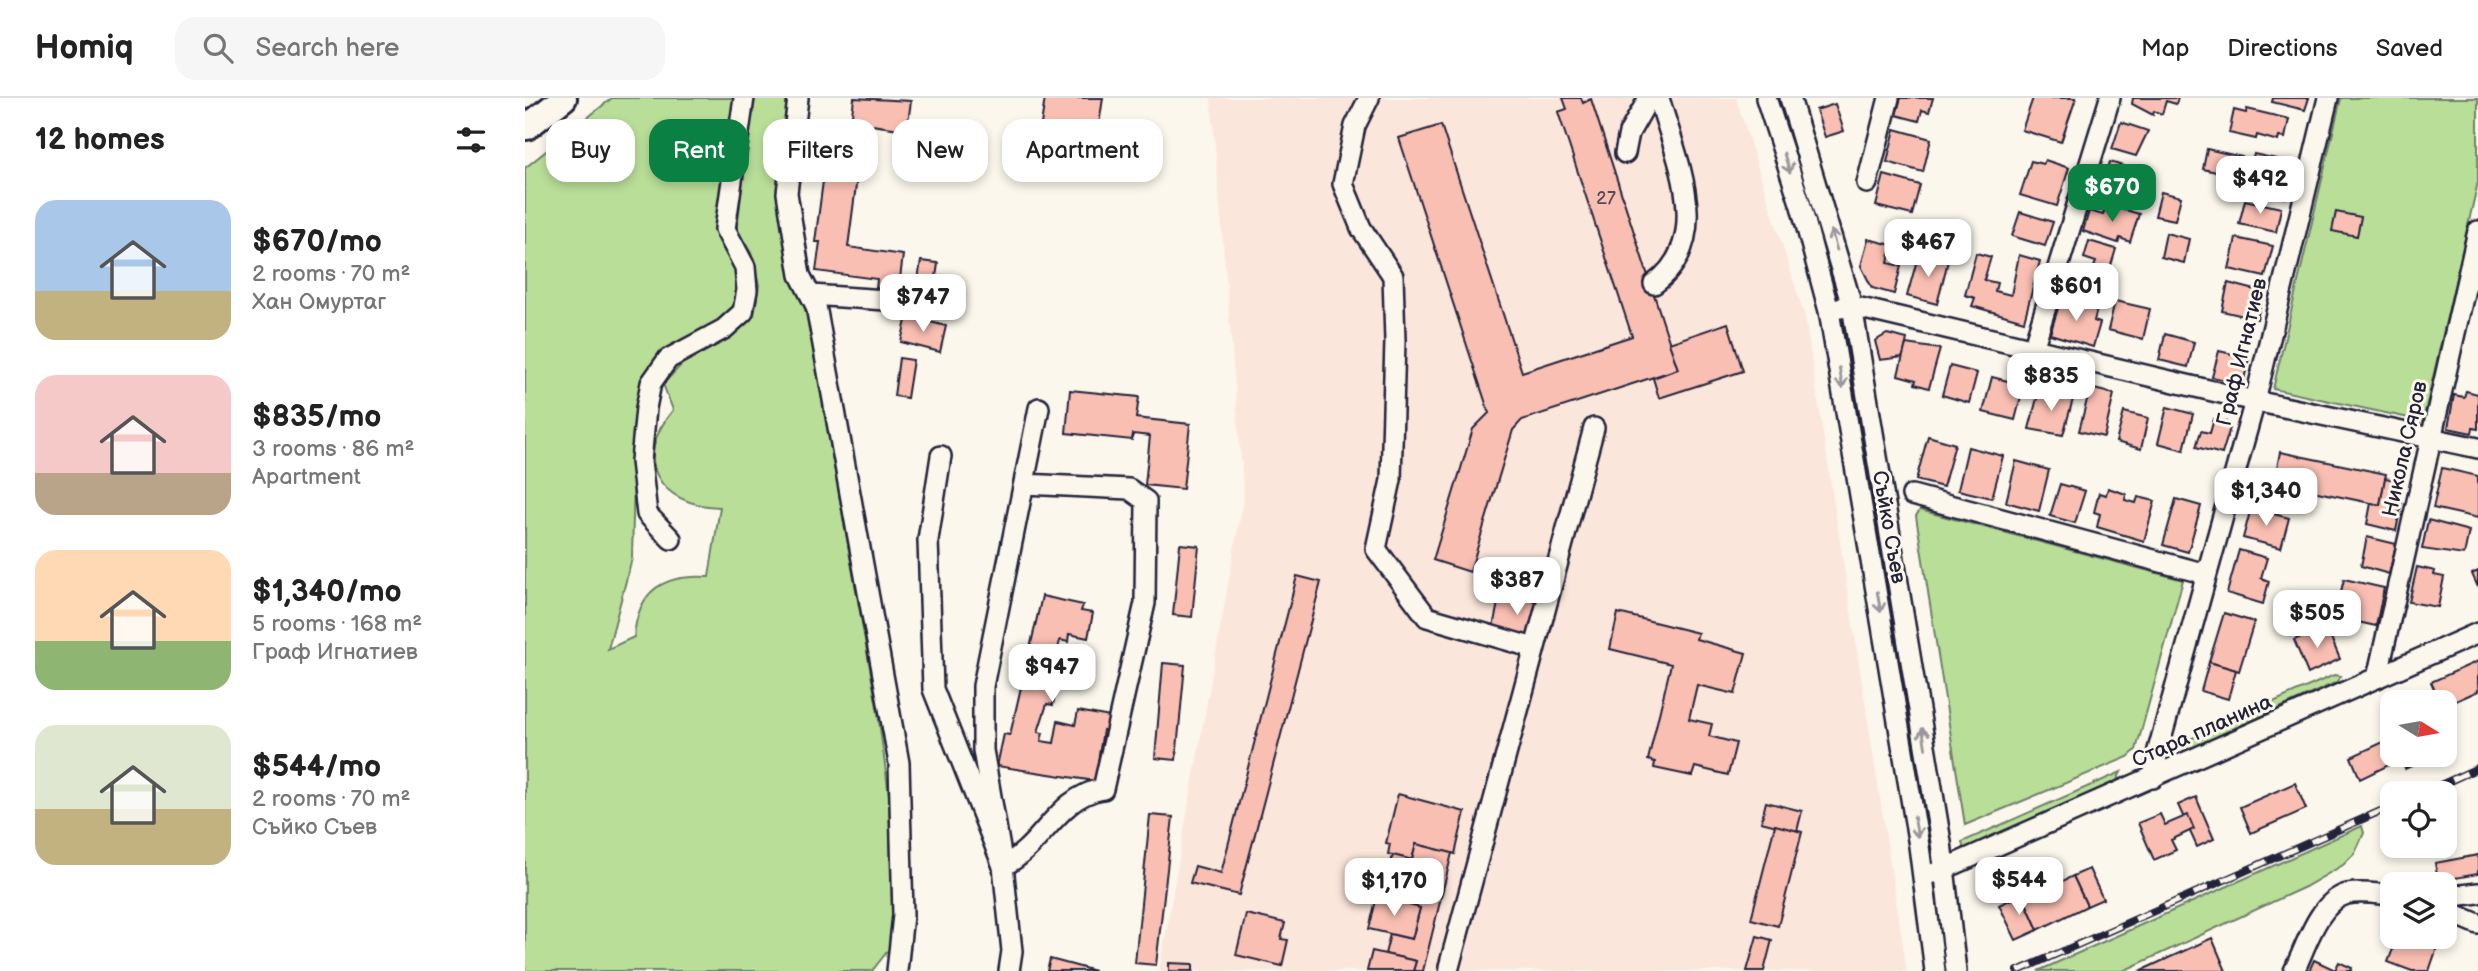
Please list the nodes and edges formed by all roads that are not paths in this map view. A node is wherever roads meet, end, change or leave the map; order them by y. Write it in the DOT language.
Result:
graph roads {
  1 [pos="564,98"];
  2 [pos="744,98"];
  3 [pos="798,98"];
  4 [pos="1369,98"];
  5 [pos="1649,98"];
  6 [pos="1659,98"];
  7 [pos="1766,98"];
  8 [pos="1790,98"];
  9 [pos="1889,98"];
  10 [pos="2110,98"];
  11 [pos="2328,98"];
  12 [pos="527,127"];
  13 [pos="1625,153"];
  14 [pos="1867,183"];
  15 [pos="2478,231"];
  16 [pos="1654,284"];
  17 [pos="811,295"];
  18 [pos="901,301"];
  19 [pos="1852,306"];
  20 [pos="1829,311"];
  21 [pos="2033,349"];
  22 [pos="2255,401"];
  23 [pos="1039,408"];
  24 [pos="1594,428"];
  25 [pos="2430,438"];
  26 [pos="2478,448"];
  27 [pos="941,456"];
  28 [pos="1024,484"];
  29 [pos="1912,495"];
  30 [pos="671,539"];
  31 [pos="2206,574"];
  32 [pos="2478,633"];
  33 [pos="1534,648"];
  34 [pos="2377,678"];
  35 [pos="2153,778"];
  36 [pos="1003,866"];
  37 [pos="1944,872"];
  38 [pos="1924,875"];
  39 [pos="2478,893"];
  40 [pos="2380,895"];
  41 [pos="2457,896"];
  42 [pos="2457,915"];
  43 [pos="2478,924"];
  44 [pos="1955,961"];
  45 [pos="1934,965"];
  46 [pos="1448,967"];
  47 [pos="897,971"];
  48 [pos="1009,971"];
  49 [pos="2294,971"];
  1 -- 12 [label="main road"];
  2 -- 30 [label="street"];
  3 -- 17 [label="street"];
  4 -- 33 [label="street"];
  5 -- 13 [label="street"];
  6 -- 16 [label="street"];
  7 -- 20 [label="street, Съйко Съев, one-way"];
  19 -- 8 [label="street, Съйко Съев, one-way"];
  9 -- 14 [label="street"];
  10 -- 21 [label="street"];
  11 -- 22 [label="street, Граф Игнатиев"];
  15 -- 25 [label="street, Никола Сяров"];
  17 -- 18 [label="street"];
  17 -- 47 [label="street"];
  19 -- 20 [label="street"];
  19 -- 21 [label="street"];
  37 -- 19 [label="street, Съйко Съев, one-way"];
  20 -- 38 [label="street, Съйко Съев, one-way"];
  21 -- 22 [label="street"];
  22 -- 25 [label="street"];
  22 -- 31 [label="street, Граф Игнатиев"];
  23 -- 28 [label="street"];
  24 -- 33 [label="street"];
  25 -- 26 [label="street"];
  25 -- 34 [label="street, Никола Сяров"];
  27 -- 36 [label="street"];
  28 -- 36 [label="street"];
  28 -- 36 [label="street"];
  29 -- 31 [label="street"];
  31 -- 35 [label="street, Граф Игнатиев"];
  32 -- 34 [label="street, Стара планина"];
  33 -- 46 [label="street"];
  34 -- 35 [label="street, Стара планина"];
  35 -- 37 [label="street, Стара планина"];
  36 -- 48 [label="street"];
  37 -- 38 [label="street, Стара планина"];
  37 -- 44 [label="street, Съйко Съев"];
  38 -- 45 [label="street, Съйко Съев"];
  39 -- 41 [label="street"];
  40 -- 49 [label="street"];
  42 -- 43 [label="street"];
}
